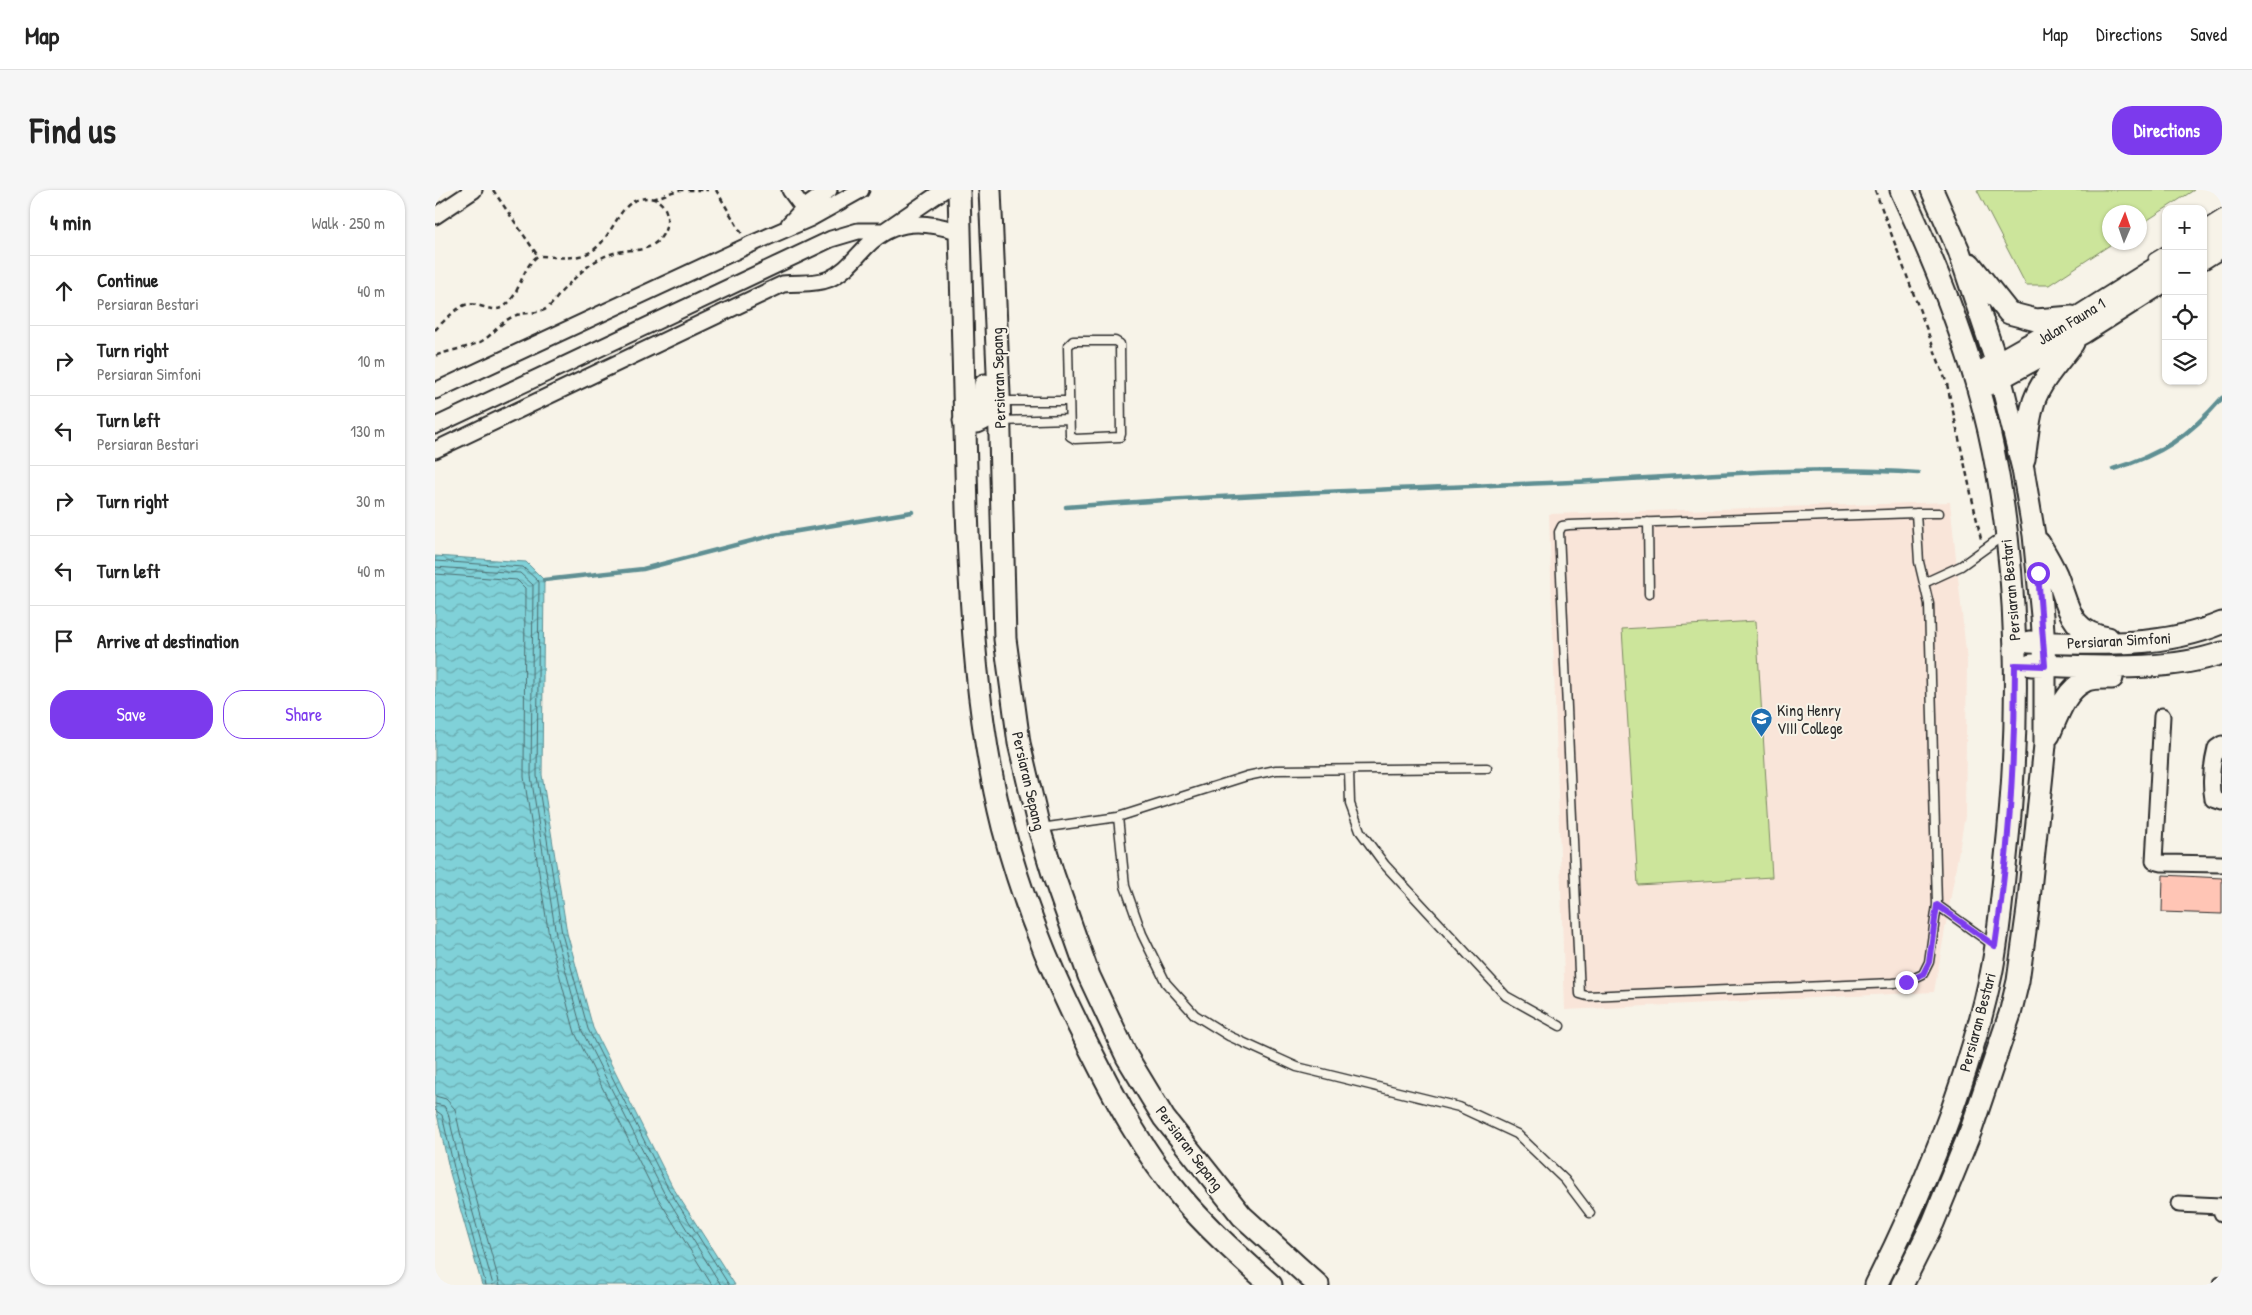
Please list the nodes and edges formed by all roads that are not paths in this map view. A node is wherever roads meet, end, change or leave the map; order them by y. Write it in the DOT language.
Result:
graph roads {
  1 [pos="474,190"];
  2 [pos="790,190"];
  3 [pos="829,190"];
  4 [pos="861,190"];
  5 [pos="944,190"];
  6 [pos="959,190"];
  7 [pos="990,190"];
  8 [pos="1901,190"];
  9 [pos="1932,190"];
  10 [pos="808,213"];
  11 [pos="2222,214"];
  12 [pos="435,216"];
  13 [pos="2207,223"];
  14 [pos="2222,227"];
  15 [pos="884,231"];
  16 [pos="960,232"];
  17 [pos="2207,236"];
  18 [pos="2222,246"];
  19 [pos="1959,252"];
  20 [pos="2207,255"];
  21 [pos="2156,262"];
  22 [pos="2162,282"];
  23 [pos="2081,318"];
  24 [pos="1999,371"];
  25 [pos="1975,382"];
  26 [pos="435,391"];
  27 [pos="1069,401"];
  28 [pos="999,411"];
  29 [pos="1069,419"];
  30 [pos="964,421"];
  31 [pos="435,426"];
  32 [pos="435,450"];
  33 [pos="2023,469"];
  34 [pos="1916,513"];
  35 [pos="1939,513"];
  36 [pos="1648,522"];
  37 [pos="2005,534"];
  38 [pos="2033,535"];
  39 [pos="1924,583"];
  40 [pos="1649,594"];
  41 [pos="2222,623"];
  42 [pos="2014,642"];
  43 [pos="2044,642"];
  44 [pos="2134,642"];
  45 [pos="2222,653"];
  46 [pos="2164,664"];
  47 [pos="2015,665"];
  48 [pos="2045,666"];
  49 [pos="2162,716"];
  50 [pos="2222,744"];
  51 [pos="2045,745"];
  52 [pos="1487,768"];
  53 [pos="1349,770"];
  54 [pos="2222,802"];
  55 [pos="1118,817"];
  56 [pos="1039,828"];
  57 [pos="2222,864"];
  58 [pos="1937,905"];
  59 [pos="1995,946"];
  60 [pos="1560,1026"];
  61 [pos="2179,1204"];
  62 [pos="1590,1213"];
  63 [pos="2222,1213"];
  64 [pos="1271,1285"];
  65 [pos="1318,1285"];
  66 [pos="1877,1285"];
  67 [pos="1902,1285"];
  1 -- 12 [label="street"];
  2 -- 10 [label="street"];
  3 -- 10 [label="street"];
  4 -- 10 [label="street"];
  5 -- 15 [label="street"];
  6 -- 16 [label="street, Persiaran Sepang"];
  7 -- 28 [label="street, Persiaran Sepang"];
  7 -- 30 [label="street"];
  8 -- 25 [label="street, Persiaran Bestari"];
  9 -- 19 [label="street, Persiaran Bestari"];
  10 -- 26 [label="street"];
  11 -- 13 [label="lane"];
  14 -- 17 [label="street"];
  15 -- 16 [label="street"];
  15 -- 31 [label="street"];
  15 -- 32 [label="street"];
  16 -- 30 [label="street, Persiaran Sepang"];
  18 -- 20 [label="street"];
  19 -- 23 [label="street"];
  19 -- 24 [label="street, Persiaran Bestari"];
  21 -- 23 [label="street, Jalan Fauna 1"];
  22 -- 23 [label="street, Jalan Fauna 1"];
  23 -- 24 [label="street, Jalan Fauna 1"];
  23 -- 33 [label="street"];
  24 -- 25 [label="street, Jalan Fauna 1"];
  24 -- 33 [label="street, Persiaran Bestari"];
  25 -- 37 [label="street, Persiaran Bestari"];
  27 -- 28 [label="lane"];
  27 -- 29 [label="lane"];
  27 -- 29 [label="lane"];
  28 -- 29 [label="lane"];
  28 -- 56 [label="street, Persiaran Sepang"];
  30 -- 64 [label="street, Persiaran Sepang"];
  33 -- 38 [label="street, Persiaran Bestari"];
  34 -- 35 [label="lane"];
  34 -- 36 [label="lane"];
  34 -- 39 [label="lane"];
  36 -- 40 [label="lane"];
  36 -- 58 [label="lane"];
  37 -- 39 [label="lane"];
  37 -- 42 [label="street, Persiaran Bestari"];
  38 -- 43 [label="street, Persiaran Bestari"];
  38 -- 44 [label="street"];
  39 -- 58 [label="lane"];
  41 -- 44 [label="street, Persiaran Simfoni"];
  42 -- 43 [label="street, Persiaran Simfoni"];
  42 -- 47 [label="street, Persiaran Bestari"];
  43 -- 44 [label="street, Persiaran Simfoni"];
  43 -- 48 [label="street, Persiaran Bestari"];
  45 -- 46 [label="street, Persiaran Simfoni"];
  46 -- 48 [label="street, Persiaran Simfoni"];
  46 -- 51 [label="street"];
  47 -- 48 [label="street, Persiaran Simfoni"];
  47 -- 59 [label="street, Persiaran Bestari"];
  48 -- 51 [label="street, Persiaran Bestari"];
  49 -- 57 [label="street"];
  50 -- 54 [label="street"];
  51 -- 67 [label="street, Persiaran Bestari"];
  52 -- 53 [label="lane"];
  53 -- 55 [label="lane"];
  53 -- 60 [label="lane"];
  55 -- 56 [label="lane"];
  55 -- 62 [label="lane"];
  56 -- 65 [label="street, Persiaran Sepang"];
  58 -- 59 [label="lane"];
  59 -- 66 [label="street, Persiaran Bestari"];
  61 -- 63 [label="street"];
}
